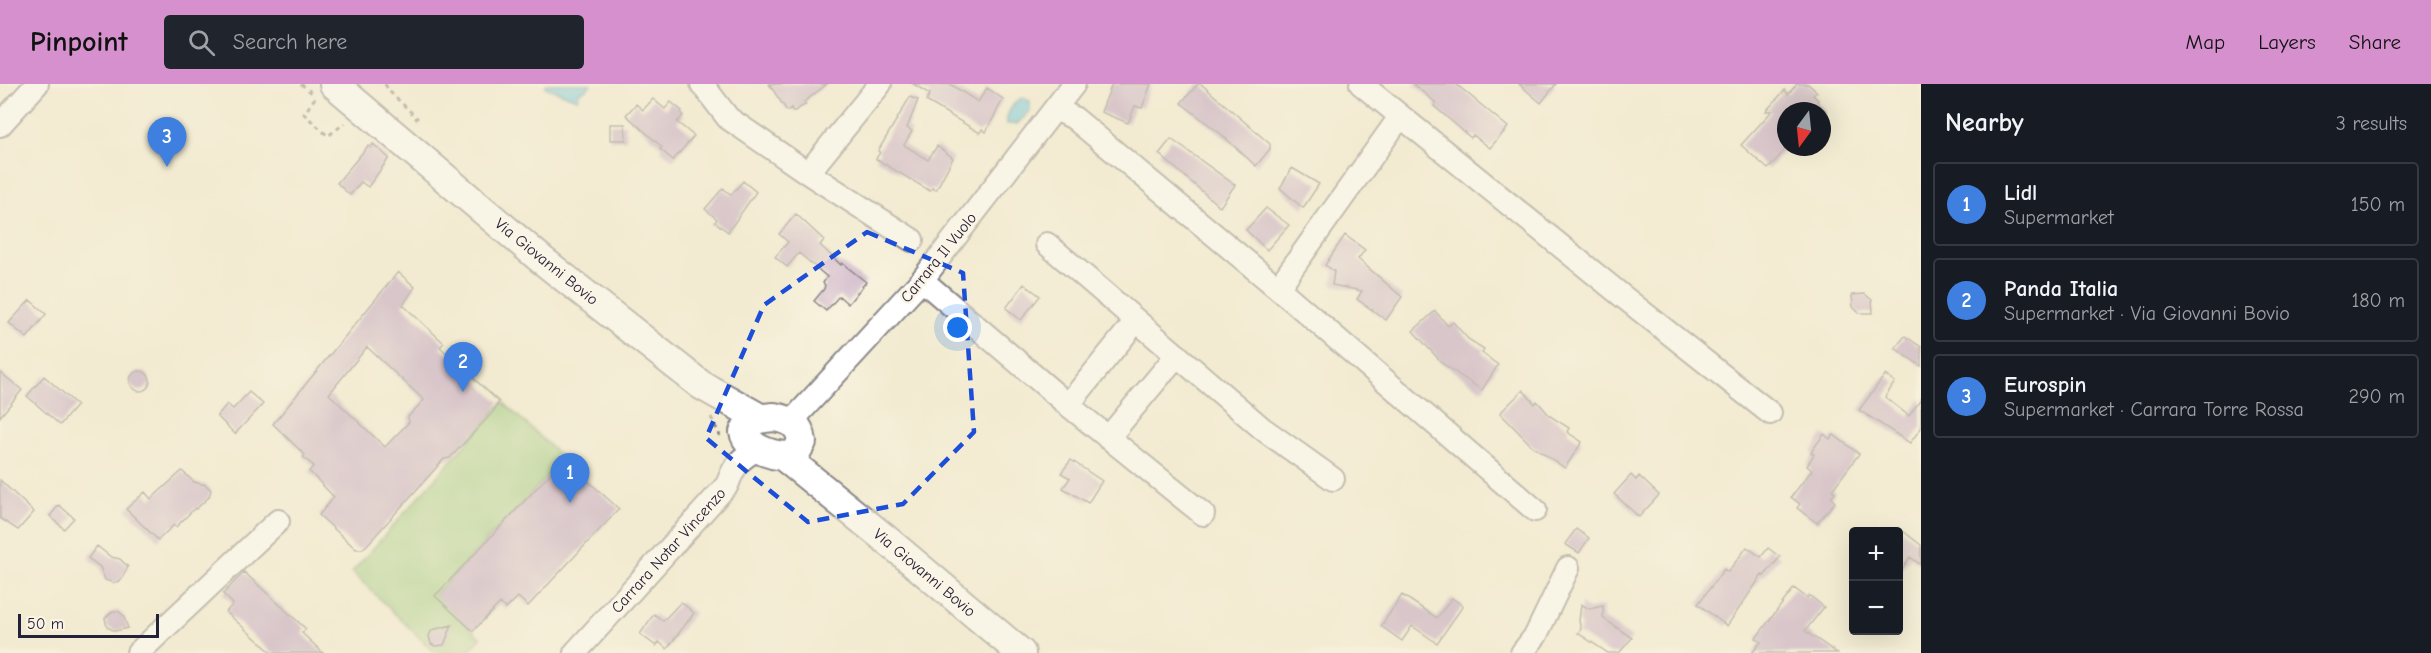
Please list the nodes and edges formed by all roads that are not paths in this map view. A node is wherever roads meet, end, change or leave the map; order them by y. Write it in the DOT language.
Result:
graph roads {
  1 [pos="37,84"];
  2 [pos="334,84"];
  3 [pos="365,84"];
  4 [pos="702,84"];
  5 [pos="880,84"];
  6 [pos="1361,84"];
  7 [pos="1068,86"];
  8 [pos="1391,101"];
  9 [pos="1056,109"];
  10 [pos="0,125"];
  11 [pos="406,126"];
  12 [pos="808,173"];
  13 [pos="912,240"];
  14 [pos="1047,244"];
  15 [pos="922,280"];
  16 [pos="1278,288"];
  17 [pos="1136,321"];
  18 [pos="1177,355"];
  19 [pos="1068,405"];
  20 [pos="1770,413"];
  21 [pos="773,436"];
  22 [pos="1108,438"];
  23 [pos="1333,479"];
  24 [pos="1535,510"];
  25 [pos="1203,514"];
  26 [pos="278,521"];
  27 [pos="1568,568"];
  28 [pos="138,653"];
  29 [pos="575,653"];
  30 [pos="1021,653"];
  31 [pos="1522,653"];
  1 -- 10 [label="street"];
  2 -- 11 [label="main road, Via Giovanni Bovio"];
  3 -- 11 [label="main road, Via Giovanni Bovio"];
  4 -- 12 [label="street"];
  5 -- 12 [label="street"];
  6 -- 8 [label="street"];
  7 -- 9 [label="street, Carrara Il Vuolo"];
  8 -- 16 [label="street"];
  8 -- 20 [label="street"];
  9 -- 15 [label="street, Carrara Il Vuolo"];
  9 -- 16 [label="street"];
  11 -- 21 [label="main road, Via Giovanni Bovio"];
  12 -- 13 [label="street"];
  14 -- 17 [label="street"];
  15 -- 19 [label="street"];
  15 -- 21 [label="street, Carrara Il Vuolo"];
  16 -- 24 [label="street"];
  17 -- 18 [label="street"];
  17 -- 19 [label="street"];
  18 -- 22 [label="street"];
  18 -- 23 [label="street"];
  19 -- 22 [label="street"];
  21 -- 29 [label="street, Carrara Notar Vincenzo"];
  21 -- 30 [label="main road, Via Giovanni Bovio"];
  22 -- 25 [label="street"];
  26 -- 28 [label="street"];
  27 -- 31 [label="street"];
}
